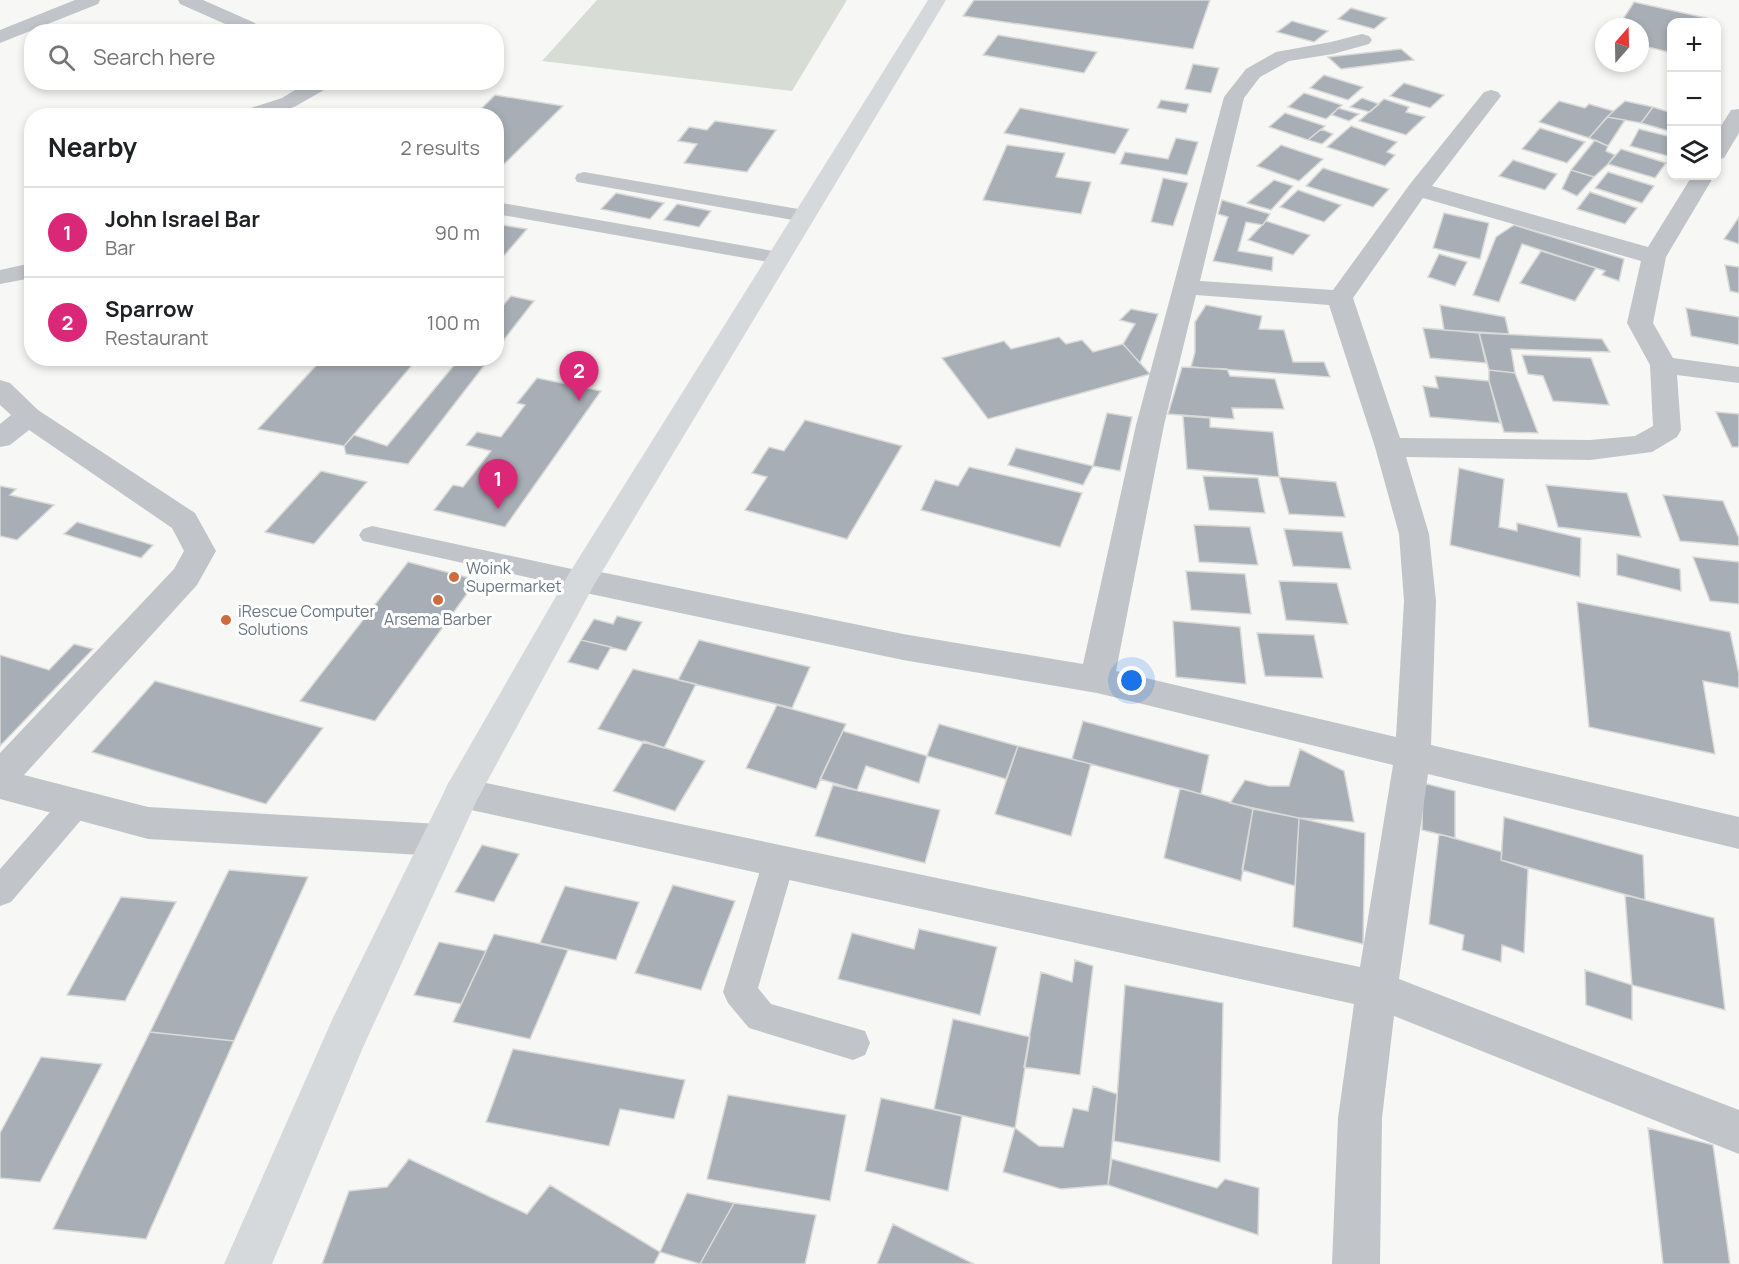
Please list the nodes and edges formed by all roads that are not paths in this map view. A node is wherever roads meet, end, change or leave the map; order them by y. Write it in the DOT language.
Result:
graph roads {
  1 [pos="91,0"];
  2 [pos="187,0"];
  3 [pos="937,0"];
  4 [pos="54,24"];
  5 [pos="241,24"];
  6 [pos="24,32"];
  7 [pos="0,38"];
  8 [pos="1362,39"];
  9 [pos="310,90"];
  10 [pos="1491,96"];
  11 [pos="272,108"];
  12 [pos="1739,115"];
  13 [pos="1721,145"];
  14 [pos="584,178"];
  15 [pos="1701,180"];
  16 [pos="1418,189"];
  17 [pos="504,209"];
  18 [pos="804,216"];
  19 [pos="1654,257"];
  20 [pos="779,258"];
  21 [pos="24,272"];
  22 [pos="0,277"];
  23 [pos="1185,287"];
  24 [pos="1340,298"];
  25 [pos="1663,365"];
  26 [pos="1739,375"];
  27 [pos="0,389"];
  28 [pos="28,416"];
  29 [pos="0,438"];
  30 [pos="1389,447"];
  31 [pos="372,535"];
  32 [pos="581,580"];
  33 [pos="1097,680"];
  34 [pos="1413,754"];
  35 [pos="0,777"];
  36 [pos="0,784"];
  37 [pos="462,793"];
  38 [pos="76,804"];
  39 [pos="1739,832"];
  40 [pos="439,840"];
  41 [pos="778,861"];
  42 [pos="0,892"];
  43 [pos="1377,990"];
  44 [pos="853,1043"];
  45 [pos="1739,1132"];
  46 [pos="248,1264"];
  47 [pos="1356,1264"];
  1 -- 4 [label="street"];
  2 -- 5 [label="street"];
  3 -- 18 [label="main road"];
  6 -- 7 [label="street"];
  8 -- 23 [label="street"];
  9 -- 11 [label="street"];
  10 -- 16 [label="street"];
  12 -- 13 [label="street"];
  14 -- 18 [label="lane"];
  15 -- 19 [label="street"];
  16 -- 19 [label="street"];
  16 -- 24 [label="street"];
  17 -- 20 [label="lane"];
  18 -- 20 [label="main road"];
  19 -- 25 [label="street"];
  20 -- 32 [label="main road"];
  21 -- 22 [label="street"];
  23 -- 24 [label="street"];
  23 -- 33 [label="street"];
  24 -- 30 [label="street"];
  25 -- 26 [label="street"];
  25 -- 30 [label="street"];
  27 -- 28 [label="street"];
  28 -- 29 [label="street"];
  28 -- 35 [label="street"];
  30 -- 34 [label="street"];
  31 -- 32 [label="lane"];
  32 -- 33 [label="street"];
  32 -- 37 [label="main road"];
  33 -- 34 [label="street"];
  34 -- 39 [label="street"];
  34 -- 43 [label="street"];
  36 -- 38 [label="street"];
  37 -- 40 [label="main road"];
  37 -- 41 [label="street"];
  38 -- 40 [label="street"];
  38 -- 42 [label="lane"];
  40 -- 46 [label="main road"];
  41 -- 43 [label="street"];
  41 -- 44 [label="lane"];
  43 -- 45 [label="street"];
  43 -- 47 [label="street"];
}
